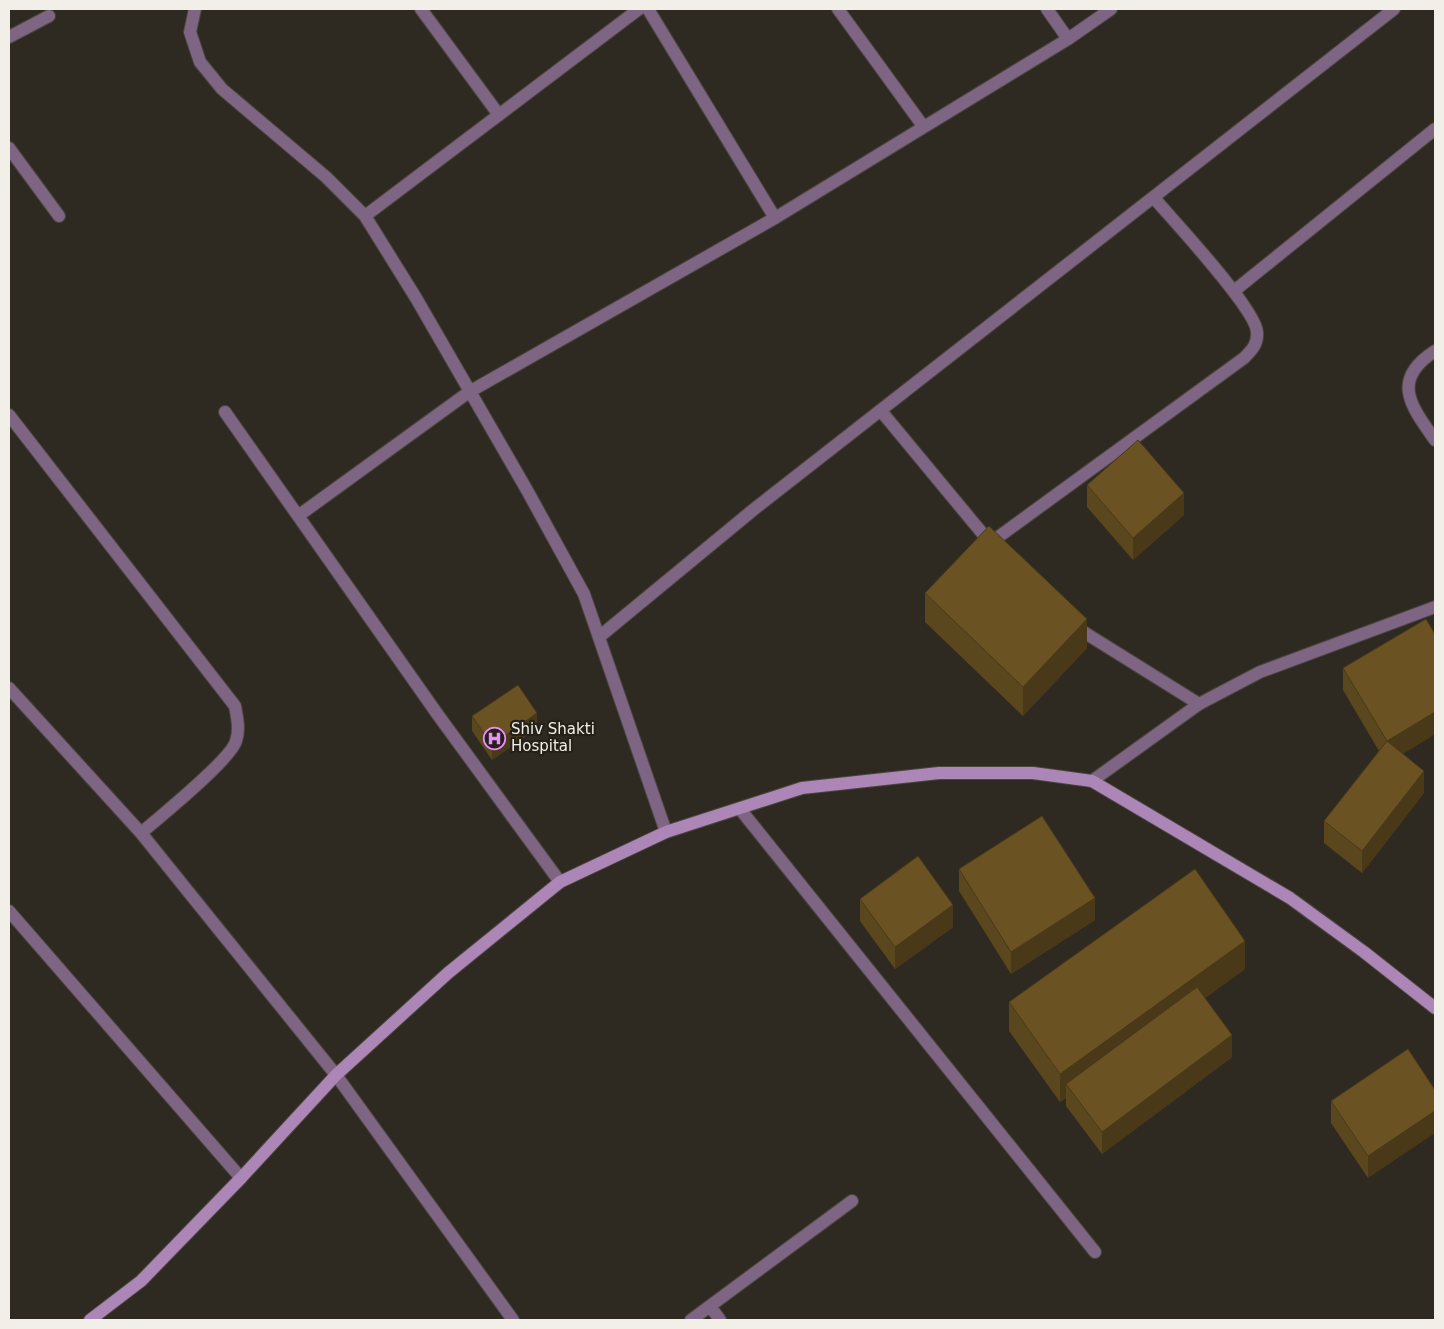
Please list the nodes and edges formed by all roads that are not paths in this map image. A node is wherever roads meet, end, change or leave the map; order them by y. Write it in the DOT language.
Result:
graph roads {
  1 [pos="195,9"];
  2 [pos="421,9"];
  3 [pos="648,9"];
  4 [pos="838,9"];
  5 [pos="1047,9"];
  6 [pos="1111,9"];
  7 [pos="1394,9"];
  8 [pos="630,11"];
  9 [pos="49,16"];
  10 [pos="9,37"];
  11 [pos="1068,38"];
  12 [pos="499,115"];
  13 [pos="923,126"];
  14 [pos="1435,129"];
  15 [pos="9,148"];
  16 [pos="1154,198"];
  17 [pos="59,216"];
  18 [pos="365,216"];
  19 [pos="775,218"];
  20 [pos="1234,291"];
  21 [pos="1435,351"];
  22 [pos="469,392"];
  23 [pos="881,411"];
  24 [pos="225,412"];
  25 [pos="9,415"];
  26 [pos="1435,440"];
  27 [pos="298,516"];
  28 [pos="990,543"];
  29 [pos="1001,555"];
  30 [pos="1435,607"];
  31 [pos="1067,620"];
  32 [pos="599,637"];
  33 [pos="9,688"];
  34 [pos="1199,704"];
  35 [pos="1092,781"];
  36 [pos="740,809"];
  37 [pos="666,832"];
  38 [pos="142,833"];
  39 [pos="560,882"];
  40 [pos="9,911"];
  41 [pos="1435,1008"];
  42 [pos="336,1075"];
  43 [pos="241,1178"];
  44 [pos="852,1201"];
  45 [pos="1095,1252"];
  46 [pos="710,1306"];
  47 [pos="90,1320"];
  48 [pos="513,1320"];
  49 [pos="691,1320"];
  50 [pos="720,1320"];
  1 -- 18 [label="street"];
  2 -- 12 [label="street"];
  3 -- 19 [label="street"];
  4 -- 13 [label="street"];
  5 -- 11 [label="street"];
  6 -- 11 [label="street"];
  7 -- 16 [label="street"];
  8 -- 12 [label="street"];
  9 -- 10 [label="street"];
  11 -- 13 [label="street"];
  12 -- 18 [label="street"];
  13 -- 19 [label="street"];
  14 -- 20 [label="street"];
  15 -- 17 [label="street"];
  16 -- 20 [label="street"];
  16 -- 23 [label="street"];
  18 -- 22 [label="street"];
  19 -- 22 [label="street"];
  20 -- 28 [label="street"];
  21 -- 26 [label="street"];
  22 -- 27 [label="street"];
  22 -- 32 [label="street"];
  23 -- 28 [label="street"];
  23 -- 32 [label="street"];
  24 -- 27 [label="street"];
  25 -- 38 [label="street"];
  27 -- 39 [label="street"];
  28 -- 29 [label="street"];
  30 -- 34 [label="street"];
  31 -- 34 [label="street"];
  32 -- 37 [label="street"];
  33 -- 38 [label="street"];
  34 -- 35 [label="street"];
  35 -- 36 [label="main road"];
  35 -- 41 [label="main road"];
  36 -- 37 [label="main road"];
  36 -- 45 [label="street"];
  37 -- 39 [label="main road"];
  38 -- 42 [label="street"];
  39 -- 42 [label="main road"];
  40 -- 43 [label="street"];
  42 -- 43 [label="main road"];
  42 -- 48 [label="street"];
  43 -- 47 [label="main road"];
  44 -- 46 [label="street"];
  46 -- 49 [label="street"];
  46 -- 50 [label="street"];
}
